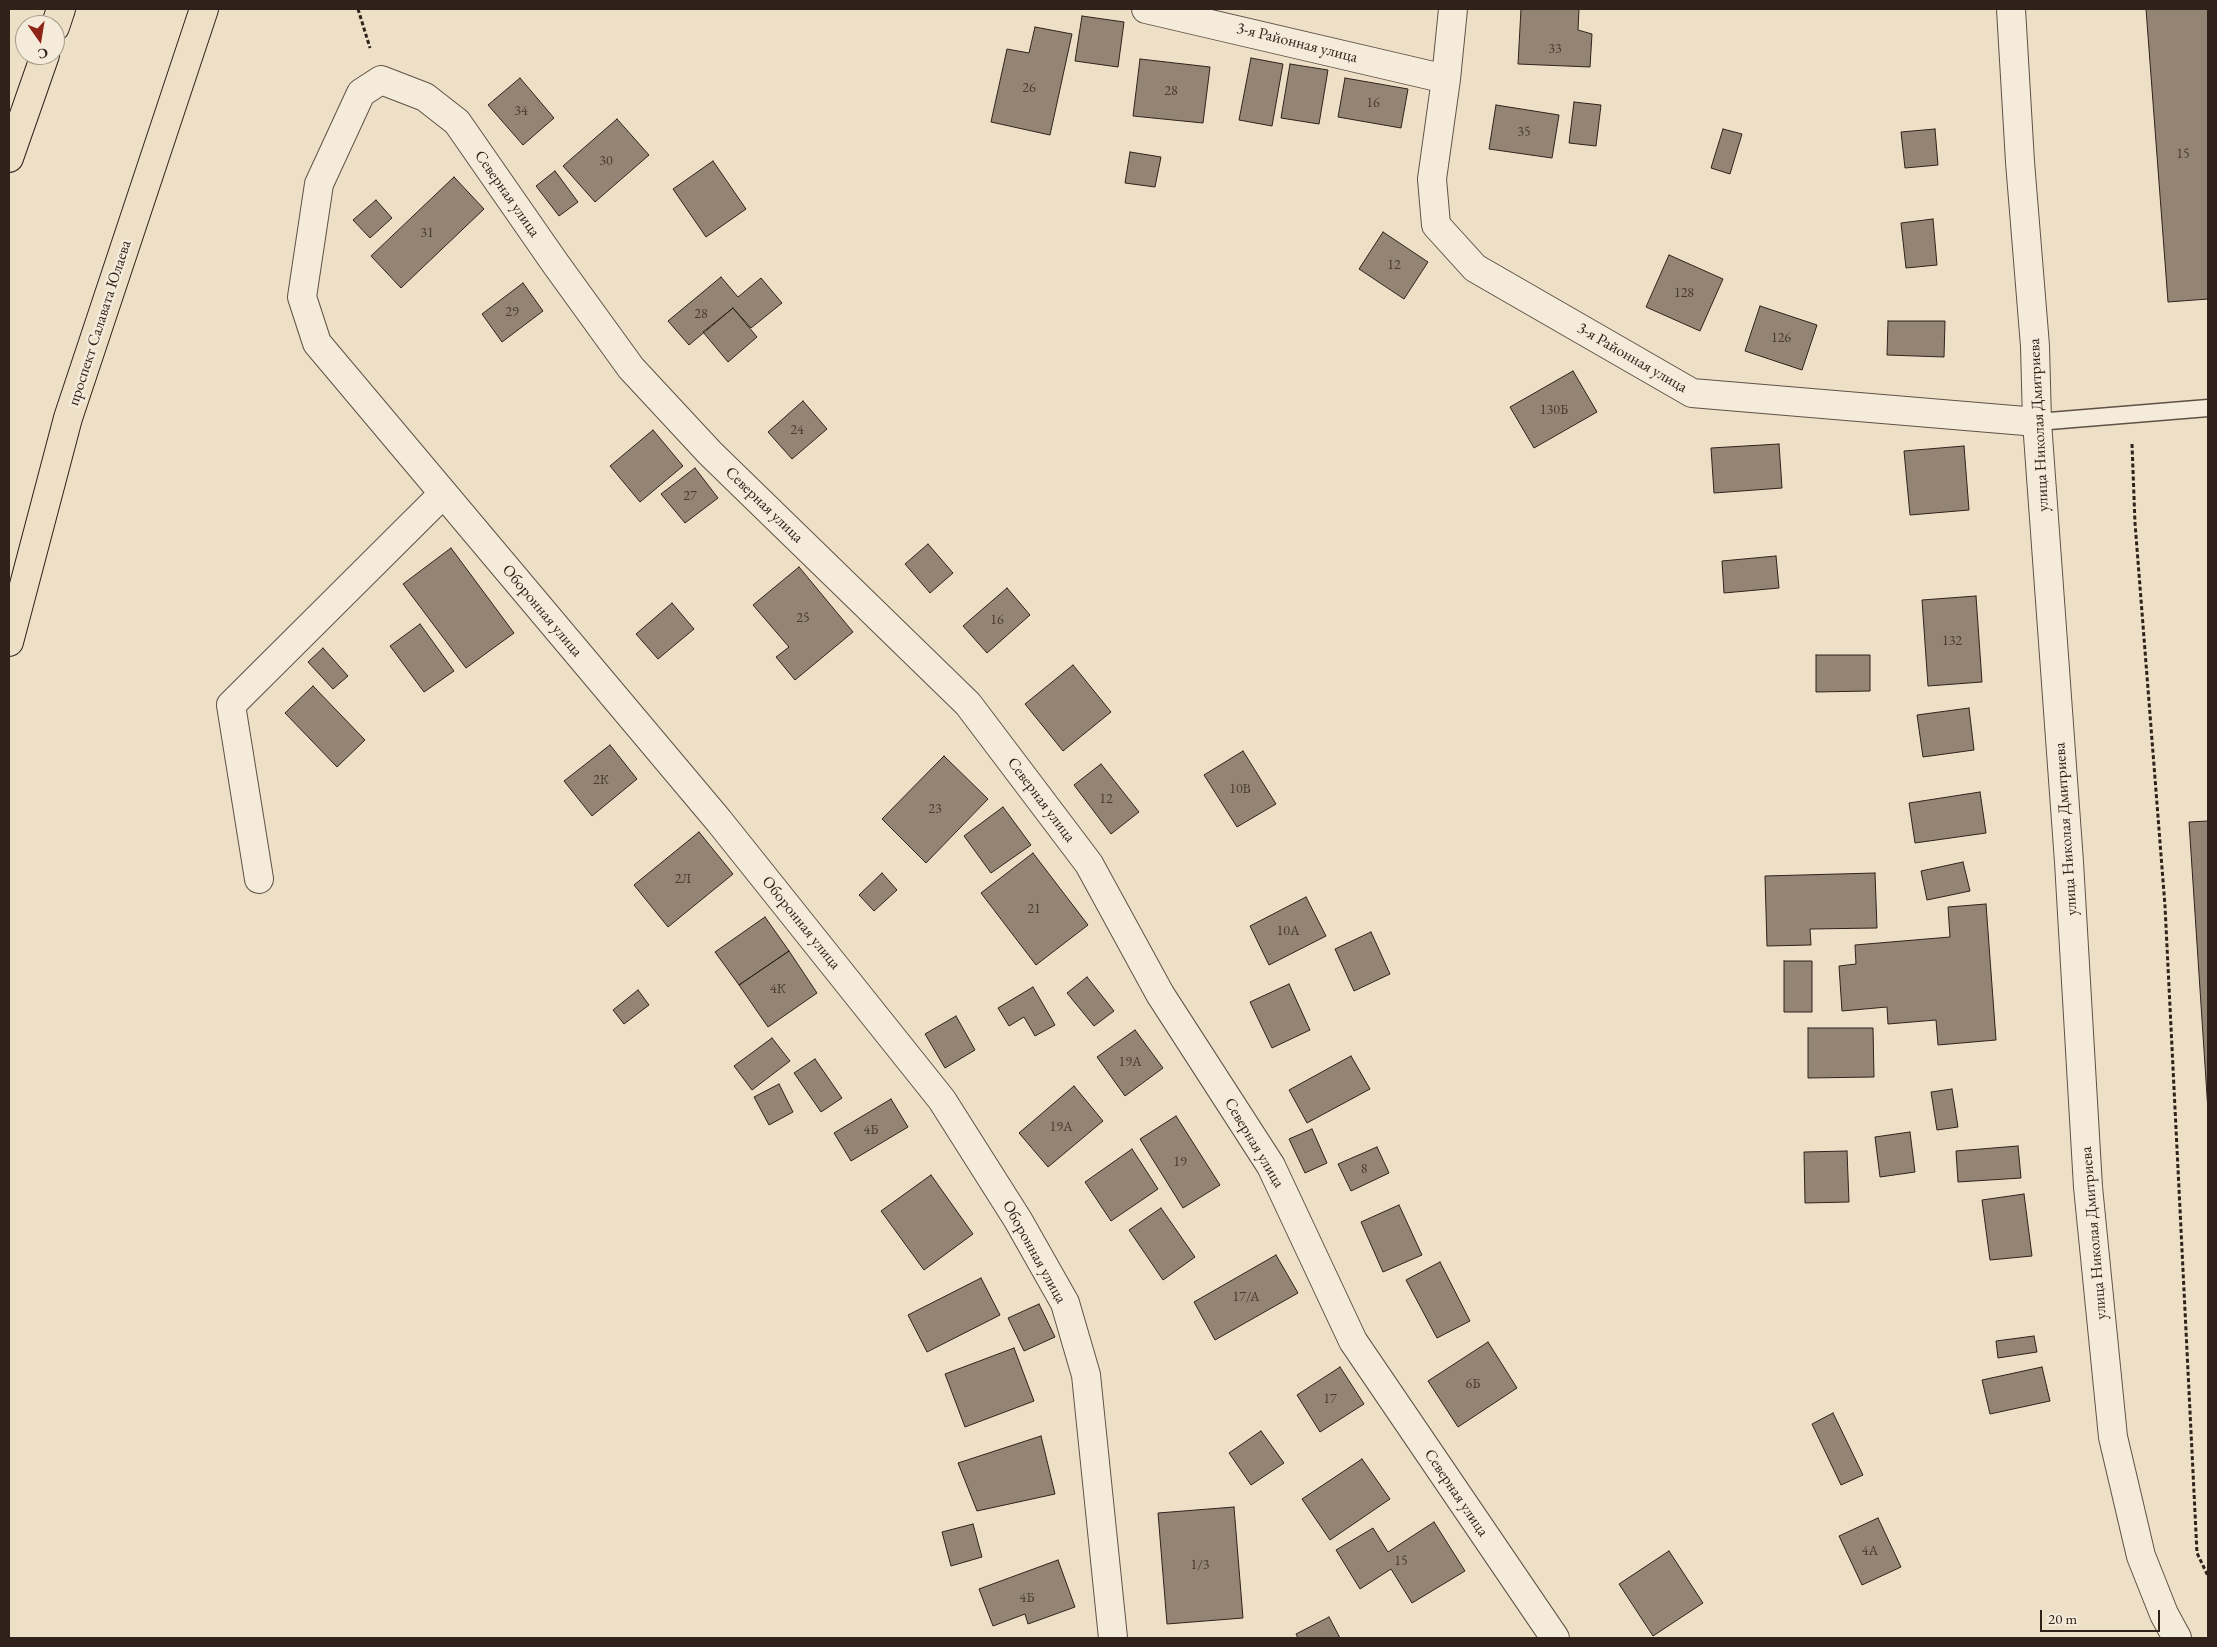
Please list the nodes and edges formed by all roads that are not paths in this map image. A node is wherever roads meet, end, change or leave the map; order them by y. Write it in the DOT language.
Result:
graph roads {
  1 [pos="204,9"];
  2 [pos="1146,9"];
  3 [pos="1453,9"];
  4 [pos="2011,9"];
  5 [pos="42,65"];
  6 [pos="1446,79"];
  7 [pos="381,80"];
  8 [pos="9,158"];
  9 [pos="2208,408"];
  10 [pos="2037,422"];
  11 [pos="443,494"];
  12 [pos="9,642"];
  13 [pos="259,879"];
  14 [pos="1113,1638"];
  15 [pos="1555,1638"];
  16 [pos="2177,1638"];
  1 -- 12 [label="main road, проспект Салавата Юлаева"];
  2 -- 6 [label="street, 3-я Районная улица"];
  3 -- 6 [label="street, 3-я Районная улица"];
  4 -- 10 [label="street, улица Николая Дмитриева"];
  5 -- 8 [label="main road"];
  6 -- 10 [label="street, 3-я Районная улица"];
  7 -- 11 [label="street, Оборонная улица"];
  7 -- 15 [label="street, Северная улица"];
  9 -- 10 [label="lane"];
  10 -- 16 [label="street, улица Николая Дмитриева"];
  11 -- 13 [label="street"];
  11 -- 14 [label="street, Оборонная улица"];
}
